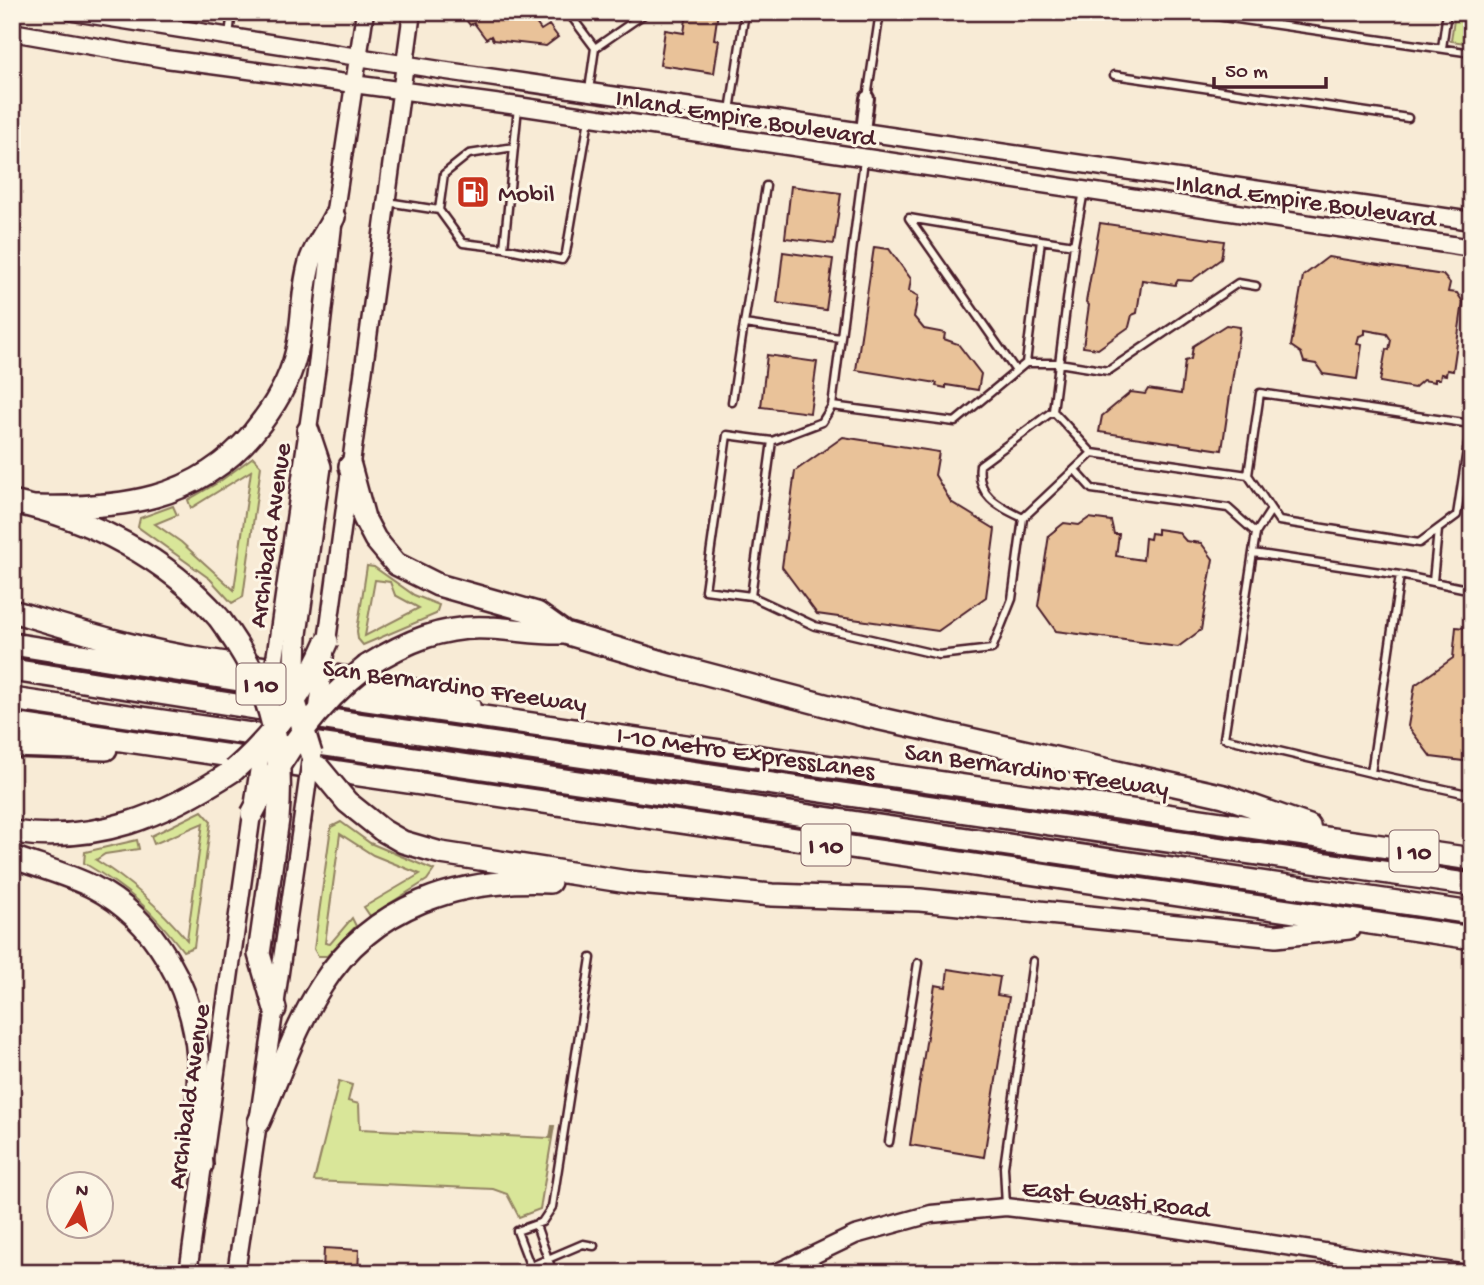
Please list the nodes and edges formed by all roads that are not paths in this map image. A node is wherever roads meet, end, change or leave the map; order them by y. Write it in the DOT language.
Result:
graph roads {
  1 [pos="73,12"];
  2 [pos="232,12"];
  3 [pos="365,12"];
  4 [pos="412,12"];
  5 [pos="568,12"];
  6 [pos="647,12"];
  7 [pos="745,12"];
  8 [pos="880,12"];
  9 [pos="1188,12"];
  10 [pos="1447,12"];
  11 [pos="12,32"];
  12 [pos="229,35"];
  13 [pos="595,48"];
  14 [pos="1442,48"];
  15 [pos="1472,53"];
  16 [pos="359,56"];
  17 [pos="404,63"];
  18 [pos="1114,75"];
  19 [pos="355,84"];
  20 [pos="401,90"];
  21 [pos="589,92"];
  22 [pos="867,98"];
  23 [pos="519,106"];
  24 [pos="730,111"];
  25 [pos="589,117"];
  26 [pos="1408,118"];
  27 [pos="863,131"];
  28 [pos="514,148"];
  29 [pos="864,158"];
  30 [pos="766,186"];
  31 [pos="1084,191"];
  32 [pos="385,202"];
  33 [pos="439,210"];
  34 [pos="334,217"];
  35 [pos="1472,221"];
  36 [pos="1041,240"];
  37 [pos="1074,245"];
  38 [pos="504,248"];
  39 [pos="1472,248"];
  40 [pos="1256,286"];
  41 [pos="744,324"];
  42 [pos="840,338"];
  43 [pos="1026,363"];
  44 [pos="1059,363"];
  45 [pos="1016,371"];
  46 [pos="732,402"];
  47 [pos="832,406"];
  48 [pos="1054,411"];
  49 [pos="1471,421"];
  50 [pos="308,431"];
  51 [pos="772,441"];
  52 [pos="1092,453"];
  53 [pos="350,466"];
  54 [pos="1075,470"];
  55 [pos="1248,475"];
  56 [pos="12,502"];
  57 [pos="36,507"];
  58 [pos="1272,510"];
  59 [pos="1023,518"];
  60 [pos="1438,530"];
  61 [pos="1256,534"];
  62 [pos="1253,553"];
  63 [pos="1400,575"];
  64 [pos="1433,581"];
  65 [pos="1472,590"];
  66 [pos="751,596"];
  67 [pos="12,611"];
  68 [pos="287,632"];
  69 [pos="565,632"];
  70 [pos="327,641"];
  71 [pos="12,644"];
  72 [pos="12,670"];
  73 [pos="12,699"];
  74 [pos="295,699"];
  75 [pos="269,705"];
  76 [pos="317,712"];
  77 [pos="510,720"];
  78 [pos="12,724"];
  79 [pos="303,730"];
  80 [pos="269,736"];
  81 [pos="12,746"];
  82 [pos="181,749"];
  83 [pos="311,754"];
  84 [pos="279,763"];
  85 [pos="1371,773"];
  86 [pos="1472,795"];
  87 [pos="252,814"];
  88 [pos="12,832"];
  89 [pos="1357,842"];
  90 [pos="12,857"];
  91 [pos="1472,859"];
  92 [pos="628,882"];
  93 [pos="1472,885"];
  94 [pos="1472,913"];
  95 [pos="1379,925"];
  96 [pos="1472,938"];
  97 [pos="591,958"];
  98 [pos="1033,961"];
  99 [pos="918,963"];
  100 [pos="275,1009"];
  101 [pos="259,1122"];
  102 [pos="889,1142"];
  103 [pos="202,1165"];
  104 [pos="1006,1208"];
  105 [pos="536,1225"];
  106 [pos="594,1246"];
  107 [pos="549,1259"];
  108 [pos="532,1269"];
  109 [pos="188,1273"];
  110 [pos="236,1273"];
  111 [pos="515,1273"];
  112 [pos="554,1273"];
  113 [pos="776,1273"];
  114 [pos="1458,1273"];
  1 -- 12 [label="main road, Inland Empire Boulevard"];
  2 -- 12 [label="lane"];
  3 -- 16 [label="main road, Archibald Avenue"];
  4 -- 17 [label="main road"];
  5 -- 13 [label="lane"];
  6 -- 13 [label="lane"];
  7 -- 24 [label="lane"];
  8 -- 22 [label="lane"];
  9 -- 14 [label="lane"];
  10 -- 14 [label="lane"];
  11 -- 19 [label="main road, Inland Empire Boulevard"];
  12 -- 16 [label="main road, Inland Empire Boulevard"];
  13 -- 21 [label="lane"];
  14 -- 15 [label="lane"];
  16 -- 17 [label="main road, Inland Empire Boulevard"];
  16 -- 19 [label="main road, Archibald Avenue"];
  17 -- 20 [label="main road"];
  17 -- 21 [label="main road, Inland Empire Boulevard"];
  18 -- 26 [label="lane"];
  19 -- 20 [label="main road, Inland Empire Boulevard"];
  19 -- 34 [label="main road, Archibald Avenue"];
  20 -- 23 [label="main road, Inland Empire Boulevard"];
  20 -- 32 [label="main road"];
  21 -- 24 [label="main road, Inland Empire Boulevard"];
  22 -- 27 [label="street"];
  23 -- 25 [label="main road, Inland Empire Boulevard"];
  23 -- 28 [label="lane"];
  24 -- 27 [label="main road, Inland Empire Boulevard"];
  25 -- 29 [label="main road, Inland Empire Boulevard"];
  25 -- 38 [label="lane"];
  27 -- 35 [label="main road, Inland Empire Boulevard"];
  28 -- 33 [label="lane"];
  28 -- 38 [label="lane"];
  29 -- 31 [label="main road, Inland Empire Boulevard"];
  29 -- 42 [label="lane"];
  30 -- 41 [label="lane"];
  31 -- 37 [label="lane"];
  31 -- 39 [label="main road, Inland Empire Boulevard"];
  32 -- 33 [label="lane"];
  32 -- 53 [label="main road"];
  33 -- 38 [label="lane"];
  34 -- 50 [label="main road, Archibald Avenue"];
  34 -- 57 [label="highway"];
  36 -- 37 [label="lane"];
  36 -- 43 [label="lane"];
  36 -- 45 [label="lane"];
  37 -- 44 [label="lane"];
  40 -- 44 [label="lane"];
  41 -- 42 [label="lane"];
  41 -- 46 [label="lane"];
  42 -- 47 [label="lane"];
  43 -- 44 [label="lane"];
  43 -- 45 [label="lane"];
  44 -- 48 [label="lane"];
  45 -- 47 [label="lane"];
  47 -- 51 [label="lane"];
  48 -- 52 [label="lane"];
  48 -- 59 [label="lane"];
  49 -- 55 [label="lane"];
  49 -- 60 [label="lane"];
  50 -- 68 [label="highway"];
  51 -- 66 [label="lane"];
  51 -- 66 [label="lane"];
  52 -- 54 [label="lane"];
  52 -- 55 [label="lane"];
  53 -- 69 [label="highway"];
  53 -- 70 [label="main road"];
  54 -- 59 [label="lane"];
  54 -- 61 [label="lane"];
  55 -- 58 [label="lane"];
  56 -- 57 [label="highway"];
  57 -- 75 [label="highway, bridge"];
  58 -- 60 [label="lane"];
  58 -- 61 [label="lane"];
  59 -- 66 [label="lane"];
  60 -- 64 [label="lane"];
  61 -- 62 [label="lane"];
  62 -- 63 [label="lane"];
  62 -- 85 [label="lane"];
  63 -- 64 [label="lane"];
  63 -- 85 [label="lane"];
  64 -- 65 [label="lane"];
  67 -- 77 [label="highway"];
  68 -- 74 [label="highway, bridge"];
  68 -- 75 [label="main road, Archibald Avenue, bridge"];
  69 -- 76 [label="highway, bridge"];
  69 -- 89 [label="highway"];
  70 -- 74 [label="highway, bridge"];
  70 -- 76 [label="main road, bridge"];
  71 -- 77 [label="highway, San Bernardino Freeway / I 10"];
  72 -- 93 [label="highway, I-10 Metro ExpressLanes"];
  73 -- 94 [label="highway, I-10 Metro ExpressLanes"];
  74 -- 79 [label="highway, bridge"];
  74 -- 80 [label="highway, bridge"];
  75 -- 80 [label="highway, bridge"];
  76 -- 79 [label="highway, bridge"];
  76 -- 83 [label="main road, bridge"];
  77 -- 89 [label="highway, San Bernardino Freeway / I 10"];
  78 -- 82 [label="highway, I 10"];
  79 -- 83 [label="highway, bridge"];
  79 -- 84 [label="highway, bridge"];
  80 -- 84 [label="highway, bridge"];
  80 -- 87 [label="main road, Archibald Avenue, bridge"];
  80 -- 88 [label="highway, bridge"];
  81 -- 82 [label="highway"];
  82 -- 95 [label="highway, I 10"];
  83 -- 92 [label="highway, bridge"];
  83 -- 100 [label="main road, bridge"];
  84 -- 87 [label="highway, bridge"];
  84 -- 100 [label="highway, bridge"];
  85 -- 86 [label="lane"];
  87 -- 103 [label="main road, Archibald Avenue"];
  89 -- 91 [label="highway, San Bernardino Freeway / I 10"];
  90 -- 103 [label="highway"];
  92 -- 95 [label="highway"];
  92 -- 101 [label="highway"];
  95 -- 96 [label="highway, I 10"];
  97 -- 105 [label="lane"];
  98 -- 104 [label="lane"];
  99 -- 102 [label="lane"];
  100 -- 101 [label="main road"];
  101 -- 110 [label="main road"];
  103 -- 109 [label="main road, Archibald Avenue"];
  104 -- 113 [label="main road, East Guasti Road"];
  104 -- 114 [label="main road, East Guasti Road"];
  105 -- 107 [label="lane"];
  105 -- 108 [label="lane"];
  106 -- 107 [label="lane"];
  107 -- 108 [label="lane"];
  107 -- 112 [label="lane"];
  108 -- 111 [label="lane"];
}
